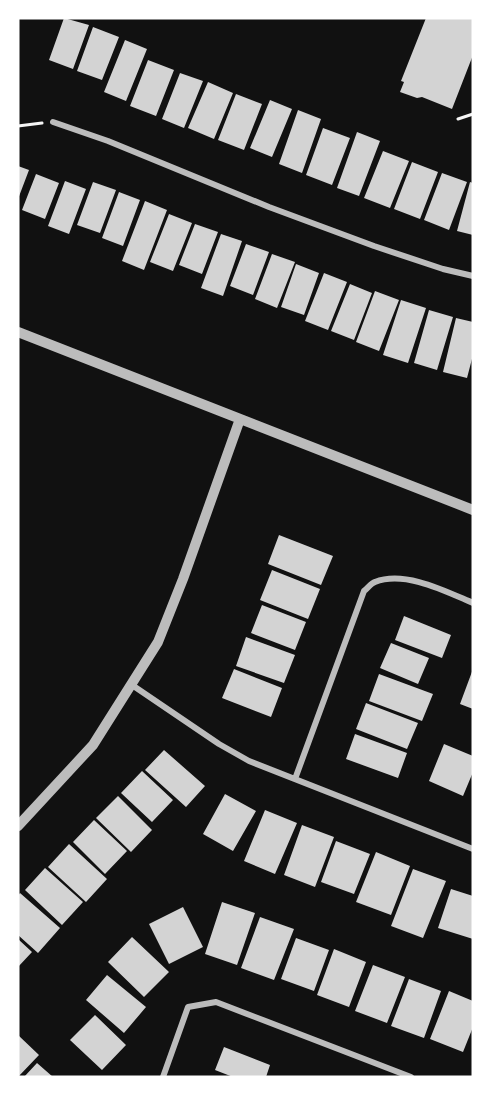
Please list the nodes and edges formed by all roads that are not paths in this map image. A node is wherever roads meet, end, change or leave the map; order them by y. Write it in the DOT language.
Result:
graph roads {
  1 [pos="53,122"];
  2 [pos="473,276"];
  3 [pos="18,332"];
  4 [pos="240,418"];
  5 [pos="473,510"];
  6 [pos="473,603"];
  7 [pos="132,685"];
  8 [pos="295,779"];
  9 [pos="18,826"];
  10 [pos="473,849"];
  11 [pos="163,1077"];
  12 [pos="411,1077"];
  1 -- 2 [label="street"];
  3 -- 4 [label="street"];
  4 -- 5 [label="street"];
  4 -- 7 [label="street"];
  6 -- 8 [label="street"];
  7 -- 8 [label="street"];
  7 -- 9 [label="street"];
  8 -- 10 [label="street"];
  11 -- 12 [label="street"];
}
